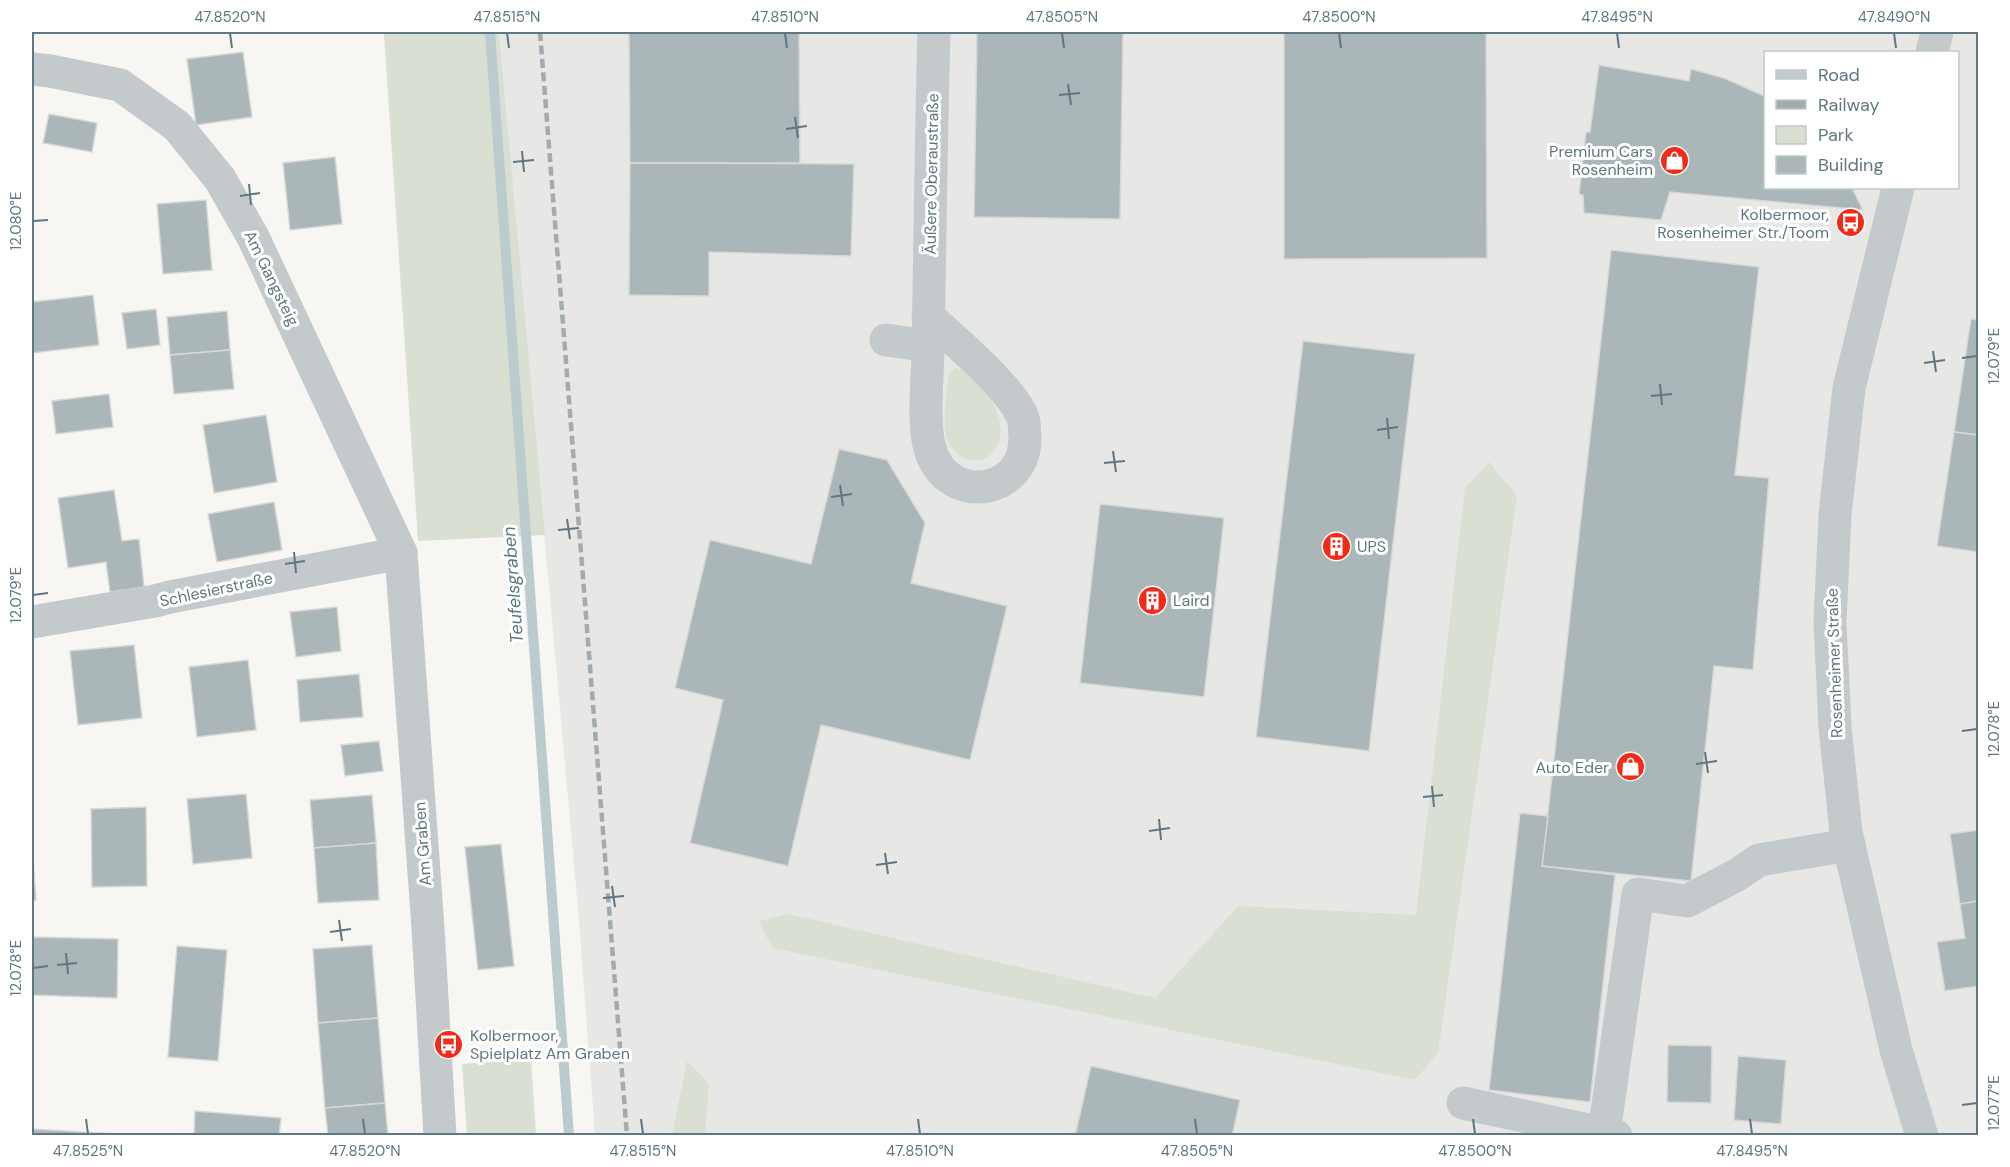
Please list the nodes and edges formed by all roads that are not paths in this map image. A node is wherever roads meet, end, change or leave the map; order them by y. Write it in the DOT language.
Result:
graph roads {
  1 [pos="934,32"];
  2 [pos="1937,32"];
  3 [pos="1932,51"];
  4 [pos="32,69"];
  5 [pos="1898,189"];
  6 [pos="886,340"];
  7 [pos="401,553"];
  8 [pos="32,622"];
  9 [pos="1849,845"];
  10 [pos="1463,1103"];
  11 [pos="1610,1134"];
  12 [pos="440,1136"];
  13 [pos="1922,1136"];
  1 -- 6 [label="street, Äußere Oberaustraße"];
  2 -- 3 [label="street"];
  4 -- 7 [label="street, Am Gangsteig"];
  5 -- 9 [label="street, Rosenheimer Straße"];
  7 -- 8 [label="street, Schlesierstraße"];
  7 -- 12 [label="street, Am Graben"];
  9 -- 11 [label="street"];
  9 -- 13 [label="street, Rosenheimer Straße"];
  10 -- 11 [label="street"];
}
